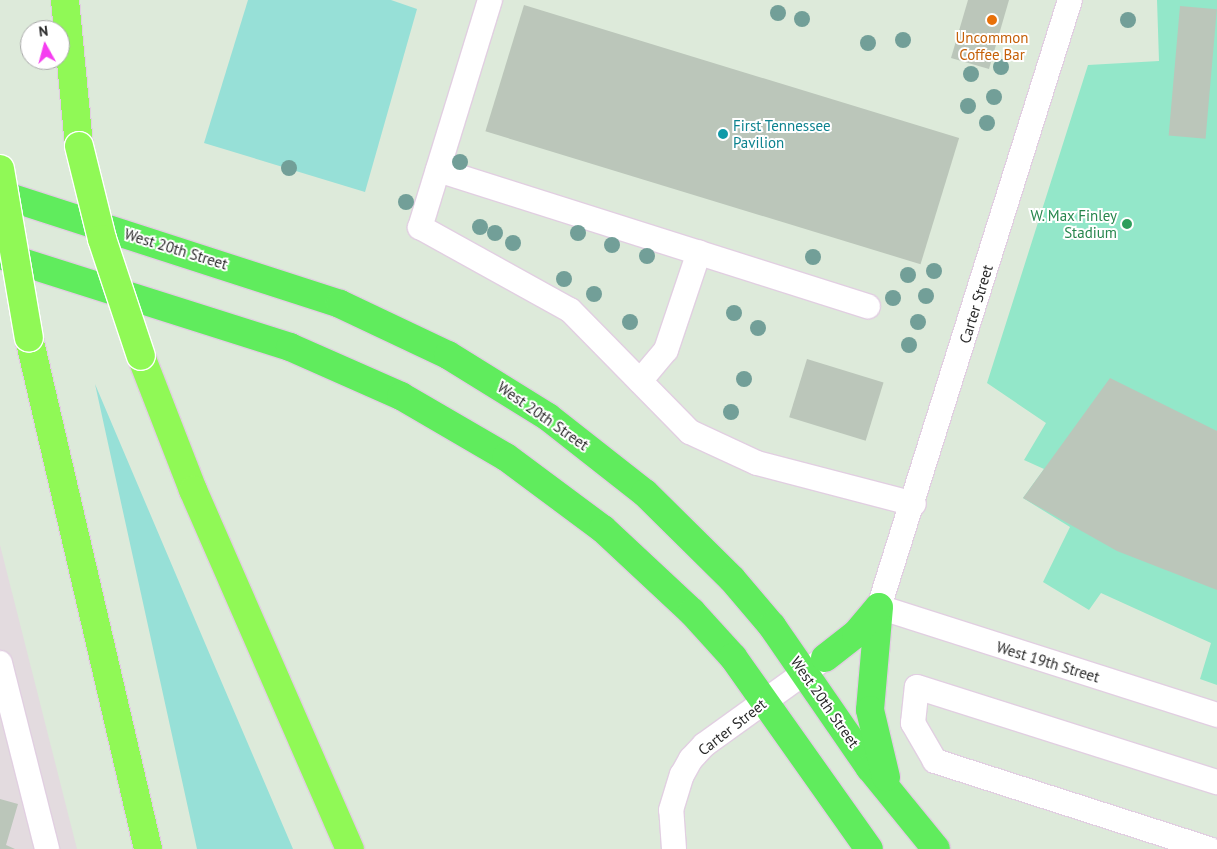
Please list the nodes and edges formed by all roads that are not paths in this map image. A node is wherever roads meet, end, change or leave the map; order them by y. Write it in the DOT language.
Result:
graph roads {
  1 [pos="65,0"];
  2 [pos="490,0"];
  3 [pos="1070,0"];
  4 [pos="0,169"];
  5 [pos="438,170"];
  6 [pos="0,194"];
  7 [pos="699,252"];
  8 [pos="0,255"];
  9 [pos="868,306"];
  10 [pos="640,381"];
  11 [pos="914,504"];
  12 [pos="880,607"];
  13 [pos="0,663"];
  14 [pos="815,665"];
  15 [pos="764,702"];
  16 [pos="1217,715"];
  17 [pos="1217,782"];
  18 [pos="892,796"];
  19 [pos="48,849"];
  20 [pos="146,849"];
  21 [pos="350,849"];
  22 [pos="674,849"];
  23 [pos="870,849"];
  24 [pos="936,849"];
  25 [pos="1209,849"];
  1 -- 21 [label="highway, bridge"];
  2 -- 5 [label="street"];
  3 -- 11 [label="street, Carter Street"];
  4 -- 20 [label="highway, bridge"];
  5 -- 7 [label="street"];
  5 -- 10 [label="street"];
  6 -- 14 [label="main road, West 20th Street"];
  7 -- 9 [label="street"];
  7 -- 10 [label="street"];
  8 -- 15 [label="main road"];
  10 -- 11 [label="street"];
  11 -- 12 [label="street, Carter Street"];
  12 -- 14 [label="main road"];
  12 -- 16 [label="street, West 19th Street"];
  12 -- 18 [label="main road"];
  13 -- 19 [label="street"];
  14 -- 15 [label="street, Carter Street"];
  14 -- 18 [label="main road, West 20th Street"];
  15 -- 22 [label="street, Carter Street"];
  15 -- 23 [label="main road"];
  17 -- 25 [label="street"];
  18 -- 24 [label="main road, West 20th Street"];
}
